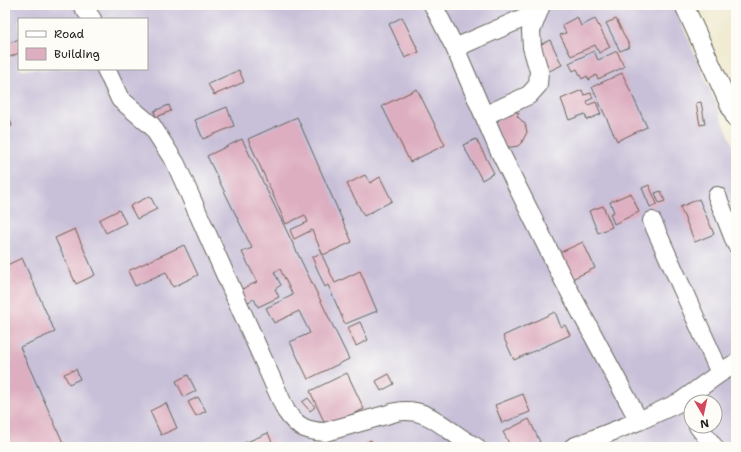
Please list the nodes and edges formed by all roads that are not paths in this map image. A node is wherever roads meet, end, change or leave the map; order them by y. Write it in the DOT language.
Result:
graph roads {
  1 [pos="82,5"];
  2 [pos="433,5"];
  3 [pos="684,5"];
  4 [pos="539,9"];
  5 [pos="91,18"];
  6 [pos="455,48"];
  7 [pos="106,70"];
  8 [pos="484,116"];
  9 [pos="736,118"];
  10 [pos="717,196"];
  11 [pos="652,221"];
  12 [pos="736,244"];
  13 [pos="736,363"];
  14 [pos="720,373"];
  15 [pos="680,402"];
  16 [pos="683,406"];
  17 [pos="639,421"];
  18 [pos="704,434"];
  19 [pos="476,447"];
  20 [pos="573,447"];
  21 [pos="714,447"];
  1 -- 5 [label="lane"];
  2 -- 6 [label="lane"];
  3 -- 9 [label="lane"];
  4 -- 6 [label="lane"];
  4 -- 8 [label="lane"];
  6 -- 8 [label="lane"];
  7 -- 19 [label="lane"];
  8 -- 17 [label="lane"];
  10 -- 12 [label="lane"];
  11 -- 14 [label="lane"];
  13 -- 14 [label="lane"];
  14 -- 15 [label="lane"];
  15 -- 16 [label="lane"];
  15 -- 17 [label="lane"];
  17 -- 20 [label="lane"];
  18 -- 21 [label="lane"];
}
